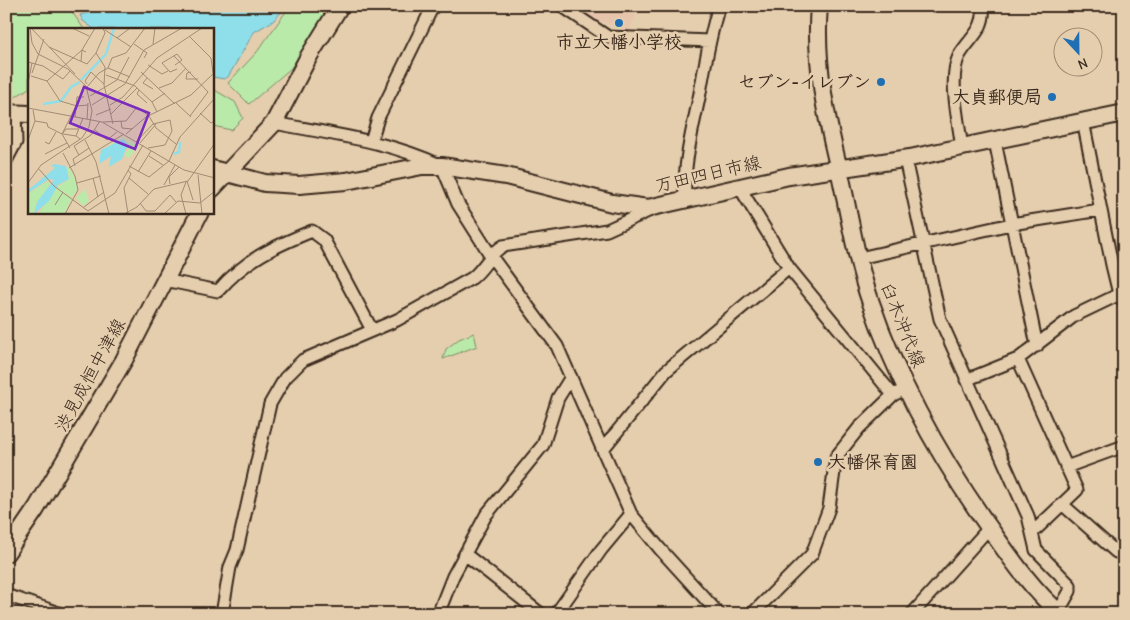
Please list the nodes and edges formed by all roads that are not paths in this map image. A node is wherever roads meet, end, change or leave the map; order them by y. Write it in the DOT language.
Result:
graph roads {
  1 [pos="340,6"];
  2 [pos="433,6"];
  3 [pos="562,6"];
  4 [pos="719,6"];
  5 [pos="819,6"];
  6 [pos="983,6"];
  7 [pos="710,41"];
  8 [pos="1124,113"];
  9 [pos="17,114"];
  10 [pos="1083,122"];
  11 [pos="274,123"];
  12 [pos="372,141"];
  13 [pos="995,141"];
  14 [pos="962,148"];
  15 [pos="905,159"];
  16 [pos="6,161"];
  17 [pos="442,166"];
  18 [pos="838,167"];
  19 [pos="220,171"];
  20 [pos="214,184"];
  21 [pos="740,188"];
  22 [pos="685,200"];
  23 [pos="658,207"];
  24 [pos="1100,210"];
  25 [pos="199,214"];
  26 [pos="1011,224"];
  27 [pos="924,242"];
  28 [pos="491,256"];
  29 [pos="859,258"];
  30 [pos="789,268"];
  31 [pos="164,280"];
  32 [pos="1122,296"];
  33 [pos="372,330"];
  34 [pos="1036,346"];
  35 [pos="1018,358"];
  36 [pos="571,377"];
  37 [pos="966,380"];
  38 [pos="901,392"];
  39 [pos="1124,446"];
  40 [pos="603,449"];
  41 [pos="1066,467"];
  42 [pos="1062,504"];
  43 [pos="632,514"];
  44 [pos="989,528"];
  45 [pos="1032,533"];
  46 [pos="6,553"];
  47 [pos="465,554"];
  48 [pos="1124,554"];
  49 [pos="6,595"];
  50 [pos="1059,613"];
  51 [pos="62,614"];
  52 [pos="222,614"];
  53 [pos="438,614"];
  54 [pos="541,614"];
  55 [pos="556,614"];
  56 [pos="720,614"];
  57 [pos="752,614"];
  58 [pos="912,614"];
  1 -- 11 [label="main road"];
  2 -- 12 [label="street"];
  3 -- 7 [label="street"];
  4 -- 7 [label="street"];
  5 -- 18 [label="main road, 臼木沖代線"];
  6 -- 14 [label="street"];
  7 -- 22 [label="street"];
  8 -- 10 [label="main road, 万田四日市線"];
  9 -- 16 [label="street"];
  10 -- 13 [label="main road, 万田四日市線"];
  10 -- 24 [label="street"];
  11 -- 12 [label="street"];
  11 -- 19 [label="main road"];
  12 -- 17 [label="street"];
  13 -- 14 [label="main road, 万田四日市線"];
  13 -- 26 [label="street"];
  14 -- 15 [label="main road, 万田四日市線"];
  15 -- 18 [label="main road, 万田四日市線"];
  15 -- 27 [label="street"];
  17 -- 19 [label="main road, 万田四日市線"];
  17 -- 23 [label="main road, 万田四日市線"];
  17 -- 28 [label="street"];
  18 -- 21 [label="main road, 万田四日市線"];
  18 -- 29 [label="main road, 臼木沖代線"];
  19 -- 20 [label="main road"];
  21 -- 22 [label="main road, 万田四日市線"];
  21 -- 30 [label="street"];
  22 -- 23 [label="main road, 万田四日市線"];
  23 -- 28 [label="street"];
  24 -- 26 [label="street"];
  24 -- 32 [label="street"];
  25 -- 31 [label="main road, 渋見成恒中津線"];
  26 -- 27 [label="street"];
  26 -- 34 [label="street"];
  27 -- 29 [label="street"];
  27 -- 37 [label="street"];
  28 -- 33 [label="street"];
  28 -- 36 [label="street"];
  29 -- 38 [label="main road, 臼木沖代線"];
  30 -- 38 [label="street"];
  30 -- 40 [label="street"];
  31 -- 33 [label="street"];
  31 -- 46 [label="main road, 渋見成恒中津線"];
  32 -- 34 [label="street"];
  33 -- 52 [label="street"];
  34 -- 35 [label="street"];
  35 -- 37 [label="street"];
  35 -- 41 [label="street"];
  36 -- 40 [label="street"];
  36 -- 47 [label="street"];
  37 -- 45 [label="street"];
  38 -- 44 [label="main road, 臼木沖代線"];
  38 -- 57 [label="street"];
  39 -- 41 [label="street"];
  40 -- 43 [label="street"];
  41 -- 42 [label="street"];
  42 -- 45 [label="street"];
  42 -- 48 [label="street"];
  43 -- 55 [label="street"];
  43 -- 56 [label="street"];
  44 -- 50 [label="main road, 臼木沖代線"];
  44 -- 58 [label="street"];
  45 -- 50 [label="street"];
  47 -- 53 [label="street"];
  47 -- 54 [label="street"];
  49 -- 51 [label="street"];
}
